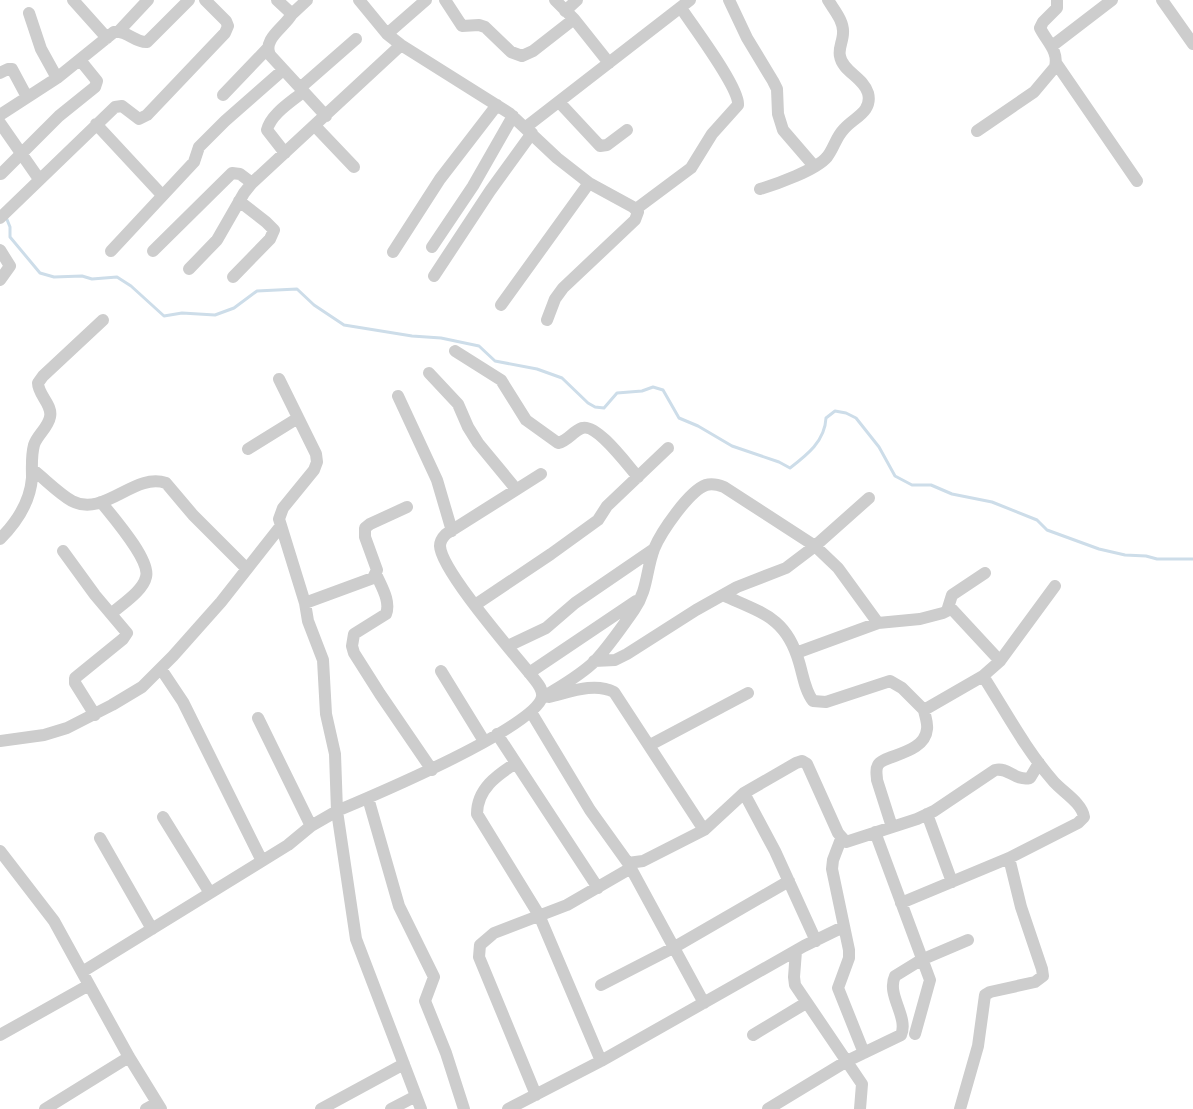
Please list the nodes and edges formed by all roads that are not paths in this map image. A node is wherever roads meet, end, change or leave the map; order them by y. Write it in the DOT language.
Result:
graph roads {
  1 [pos="74,0"];
  2 [pos="148,0"];
  3 [pos="189,0"];
  4 [pos="205,0"];
  5 [pos="277,0"];
  6 [pos="308,0"];
  7 [pos="359,0"];
  8 [pos="426,0"];
  9 [pos="445,0"];
  10 [pos="555,0"];
  11 [pos="577,0"];
  12 [pos="729,0"];
  13 [pos="828,0"];
  14 [pos="1057,0"];
  15 [pos="1112,0"];
  16 [pos="1161,0"];
  17 [pos="686,4"];
  18 [pos="29,13"];
  19 [pos="291,14"];
  20 [pos="570,15"];
  21 [pos="119,31"];
  22 [pos="387,34"];
  23 [pos="107,39"];
  24 [pos="356,39"];
  25 [pos="1048,41"];
  26 [pos="1193,44"];
  27 [pos="400,45"];
  28 [pos="267,49"];
  29 [pos="80,60"];
  30 [pos="609,63"];
  31 [pos="1056,63"];
  32 [pos="283,70"];
  33 [pos="0,73"];
  34 [pos="57,78"];
  35 [pos="302,90"];
  36 [pos="223,95"];
  37 [pos="27,97"];
  38 [pos="559,102"];
  39 [pos="497,105"];
  40 [pos="0,115"];
  41 [pos="326,116"];
  42 [pos="513,116"];
  43 [pos="0,123"];
  44 [pos="96,124"];
  45 [pos="315,126"];
  46 [pos="529,130"];
  47 [pos="627,130"];
  48 [pos="977,131"];
  49 [pos="285,153"];
  50 [pos="21,154"];
  51 [pos="813,166"];
  52 [pos="354,167"];
  53 [pos="2,174"];
  54 [pos="39,179"];
  55 [pos="1137,181"];
  56 [pos="252,183"];
  57 [pos="589,183"];
  58 [pos="760,189"];
  59 [pos="162,195"];
  60 [pos="239,201"];
  61 [pos="636,209"];
  62 [pos="0,218"];
  63 [pos="432,247"];
  64 [pos="0,250"];
  65 [pos="111,250"];
  66 [pos="153,251"];
  67 [pos="393,252"];
  68 [pos="189,269"];
  69 [pos="434,276"];
  70 [pos="233,277"];
  71 [pos="0,280"];
  72 [pos="501,305"];
  73 [pos="102,320"];
  74 [pos="548,320"];
  75 [pos="455,351"];
  76 [pos="429,373"];
  77 [pos="279,380"];
  78 [pos="398,396"];
  79 [pos="298,418"];
  80 [pos="668,448"];
  81 [pos="248,449"];
  82 [pos="32,469"];
  83 [pos="541,474"];
  84 [pos="638,477"];
  85 [pos="516,489"];
  86 [pos="869,498"];
  87 [pos="101,502"];
  88 [pos="407,507"];
  89 [pos="280,527"];
  90 [pos="452,531"];
  91 [pos="0,539"];
  92 [pos="815,546"];
  93 [pos="654,549"];
  94 [pos="63,551"];
  95 [pos="247,569"];
  96 [pos="985,573"];
  97 [pos="376,574"];
  98 [pos="1055,586"];
  99 [pos="723,595"];
  100 [pos="642,597"];
  101 [pos="305,603"];
  102 [pos="475,605"];
  103 [pos="949,606"];
  104 [pos="111,614"];
  105 [pos="878,623"];
  106 [pos="508,646"];
  107 [pos="796,653"];
  108 [pos="1000,661"];
  109 [pos="594,662"];
  110 [pos="161,669"];
  111 [pos="441,670"];
  112 [pos="529,673"];
  113 [pos="983,676"];
  114 [pos="748,693"];
  115 [pos="542,698"];
  116 [pos="924,710"];
  117 [pos="531,712"];
  118 [pos="95,714"];
  119 [pos="258,718"];
  120 [pos="497,734"];
  121 [pos="0,741"];
  122 [pos="484,741"];
  123 [pos="650,745"];
  124 [pos="516,763"];
  125 [pos="1039,764"];
  126 [pos="432,770"];
  127 [pos="744,793"];
  128 [pos="368,798"];
  129 [pos="336,811"];
  130 [pos="927,814"];
  131 [pos="163,817"];
  132 [pos="311,826"];
  133 [pos="892,827"];
  134 [pos="704,830"];
  135 [pos="875,832"];
  136 [pos="100,838"];
  137 [pos="842,839"];
  138 [pos="0,851"];
  139 [pos="1009,858"];
  140 [pos="262,861"];
  141 [pos="630,865"];
  142 [pos="789,881"];
  143 [pos="952,882"];
  144 [pos="598,888"];
  145 [pos="210,893"];
  146 [pos="901,903"];
  147 [pos="539,915"];
  148 [pos="843,927"];
  149 [pos="152,929"];
  150 [pos="968,940"];
  151 [pos="816,941"];
  152 [pos="673,948"];
  153 [pos="796,951"];
  154 [pos="921,960"];
  155 [pos="82,972"];
  156 [pos="89,985"];
  157 [pos="601,985"];
  158 [pos="704,1003"];
  159 [pos="806,1004"];
  160 [pos="915,1034"];
  161 [pos="0,1035"];
  162 [pos="753,1035"];
  163 [pos="864,1053"];
  164 [pos="129,1057"];
  165 [pos="601,1061"];
  166 [pos="848,1061"];
  167 [pos="404,1064"];
  168 [pos="536,1095"];
  169 [pos="416,1096"];
  170 [pos="155,1107"];
  171 [pos="45,1109"];
  172 [pos="321,1109"];
  173 [pos="391,1109"];
  174 [pos="421,1109"];
  175 [pos="464,1109"];
  176 [pos="508,1109"];
  177 [pos="768,1109"];
  178 [pos="860,1109"];
  179 [pos="960,1109"];
  1 -- 23 [label="street"];
  2 -- 21 [label="street"];
  3 -- 21 [label="street"];
  4 -- 44 [label="street"];
  5 -- 19 [label="street"];
  6 -- 19 [label="street"];
  7 -- 22 [label="street"];
  8 -- 22 [label="street"];
  9 -- 20 [label="street"];
  10 -- 20 [label="street"];
  11 -- 20 [label="street"];
  12 -- 51 [label="street"];
  13 -- 51 [label="street"];
  14 -- 25 [label="street"];
  15 -- 25 [label="street"];
  16 -- 26 [label="street"];
  17 -- 30 [label="street"];
  17 -- 61 [label="street"];
  18 -- 34 [label="street"];
  19 -- 28 [label="street"];
  20 -- 30 [label="street"];
  21 -- 23 [label="street"];
  22 -- 27 [label="street"];
  23 -- 29 [label="street"];
  24 -- 35 [label="street"];
  25 -- 31 [label="street"];
  27 -- 39 [label="street"];
  27 -- 41 [label="street"];
  28 -- 32 [label="street"];
  28 -- 36 [label="street"];
  29 -- 34 [label="street"];
  29 -- 50 [label="street"];
  30 -- 38 [label="street"];
  31 -- 48 [label="street"];
  31 -- 55 [label="street"];
  32 -- 35 [label="street"];
  32 -- 59 [label="street"];
  33 -- 37 [label="street"];
  34 -- 37 [label="street"];
  35 -- 41 [label="street"];
  35 -- 49 [label="street"];
  37 -- 40 [label="street"];
  38 -- 46 [label="street"];
  38 -- 47 [label="street"];
  39 -- 42 [label="street"];
  39 -- 67 [label="street"];
  41 -- 45 [label="street"];
  42 -- 46 [label="street"];
  42 -- 63 [label="street"];
  43 -- 50 [label="street"];
  44 -- 54 [label="street"];
  44 -- 59 [label="street"];
  45 -- 49 [label="street"];
  45 -- 52 [label="street"];
  46 -- 57 [label="street"];
  46 -- 69 [label="street"];
  49 -- 56 [label="street"];
  50 -- 53 [label="street"];
  50 -- 54 [label="street"];
  51 -- 58 [label="street"];
  54 -- 62 [label="street"];
  56 -- 60 [label="street"];
  56 -- 66 [label="street"];
  57 -- 61 [label="street"];
  57 -- 72 [label="street"];
  59 -- 65 [label="street"];
  60 -- 68 [label="street"];
  60 -- 70 [label="street"];
  61 -- 74 [label="street"];
  64 -- 71 [label="street"];
  73 -- 82 [label="street"];
  75 -- 84 [label="street"];
  76 -- 85 [label="street"];
  77 -- 79 [label="street"];
  78 -- 90 [label="street"];
  79 -- 81 [label="street"];
  79 -- 89 [label="street"];
  80 -- 84 [label="street"];
  82 -- 87 [label="street"];
  82 -- 91 [label="street"];
  83 -- 85 [label="street"];
  84 -- 102 [label="street"];
  85 -- 90 [label="street"];
  86 -- 92 [label="street"];
  87 -- 95 [label="street"];
  87 -- 104 [label="street"];
  88 -- 97 [label="street"];
  89 -- 95 [label="street"];
  89 -- 101 [label="street"];
  90 -- 102 [label="street"];
  92 -- 93 [label="street"];
  92 -- 99 [label="street"];
  92 -- 105 [label="street"];
  93 -- 100 [label="street"];
  93 -- 106 [label="street"];
  94 -- 104 [label="street"];
  95 -- 110 [label="street"];
  96 -- 103 [label="street"];
  97 -- 101 [label="street"];
  97 -- 126 [label="street"];
  98 -- 108 [label="street"];
  99 -- 107 [label="street"];
  99 -- 109 [label="street"];
  100 -- 109 [label="street"];
  100 -- 112 [label="street"];
  101 -- 129 [label="street"];
  102 -- 106 [label="street"];
  103 -- 105 [label="street"];
  103 -- 108 [label="street"];
  104 -- 118 [label="street"];
  105 -- 107 [label="street"];
  106 -- 112 [label="street"];
  107 -- 116 [label="street"];
  108 -- 113 [label="street"];
  109 -- 115 [label="street"];
  110 -- 118 [label="street"];
  110 -- 140 [label="street"];
  111 -- 122 [label="street"];
  112 -- 115 [label="street"];
  113 -- 116 [label="street"];
  113 -- 125 [label="street"];
  114 -- 123 [label="street"];
  115 -- 117 [label="street"];
  115 -- 123 [label="street"];
  116 -- 133 [label="street"];
  117 -- 120 [label="street"];
  117 -- 141 [label="street"];
  118 -- 121 [label="street"];
  119 -- 132 [label="street"];
  120 -- 122 [label="street"];
  120 -- 124 [label="street"];
  122 -- 126 [label="street"];
  123 -- 134 [label="street"];
  124 -- 144 [label="street"];
  124 -- 147 [label="street"];
  125 -- 130 [label="street"];
  125 -- 139 [label="street"];
  126 -- 128 [label="street"];
  127 -- 134 [label="street"];
  127 -- 137 [label="street"];
  127 -- 142 [label="street"];
  128 -- 129 [label="street"];
  128 -- 175 [label="street"];
  129 -- 132 [label="street"];
  129 -- 167 [label="street"];
  130 -- 133 [label="street"];
  130 -- 143 [label="street"];
  131 -- 145 [label="street"];
  132 -- 140 [label="street"];
  133 -- 135 [label="street"];
  134 -- 141 [label="street"];
  135 -- 137 [label="street"];
  135 -- 146 [label="street"];
  136 -- 149 [label="street"];
  137 -- 148 [label="street"];
  138 -- 155 [label="street"];
  139 -- 143 [label="street"];
  139 -- 179 [label="street"];
  140 -- 145 [label="street"];
  141 -- 144 [label="street"];
  141 -- 152 [label="street"];
  142 -- 151 [label="street"];
  142 -- 152 [label="street"];
  143 -- 146 [label="street"];
  144 -- 147 [label="street"];
  145 -- 149 [label="street"];
  146 -- 154 [label="street"];
  147 -- 165 [label="street"];
  147 -- 168 [label="street"];
  148 -- 151 [label="street"];
  148 -- 163 [label="street"];
  149 -- 155 [label="street"];
  150 -- 154 [label="street"];
  151 -- 153 [label="street"];
  152 -- 157 [label="street"];
  152 -- 158 [label="street"];
  153 -- 158 [label="street"];
  153 -- 159 [label="street"];
  154 -- 160 [label="street"];
  154 -- 163 [label="street"];
  155 -- 156 [label="street"];
  156 -- 161 [label="street"];
  156 -- 164 [label="street"];
  158 -- 165 [label="street"];
  159 -- 162 [label="street"];
  159 -- 166 [label="street"];
  163 -- 166 [label="street"];
  164 -- 170 [label="street"];
  164 -- 171 [label="street"];
  165 -- 168 [label="street"];
  166 -- 177 [label="street"];
  166 -- 178 [label="street"];
  167 -- 169 [label="street"];
  167 -- 172 [label="street"];
  168 -- 176 [label="street"];
  169 -- 173 [label="street"];
  169 -- 174 [label="street"];
}
